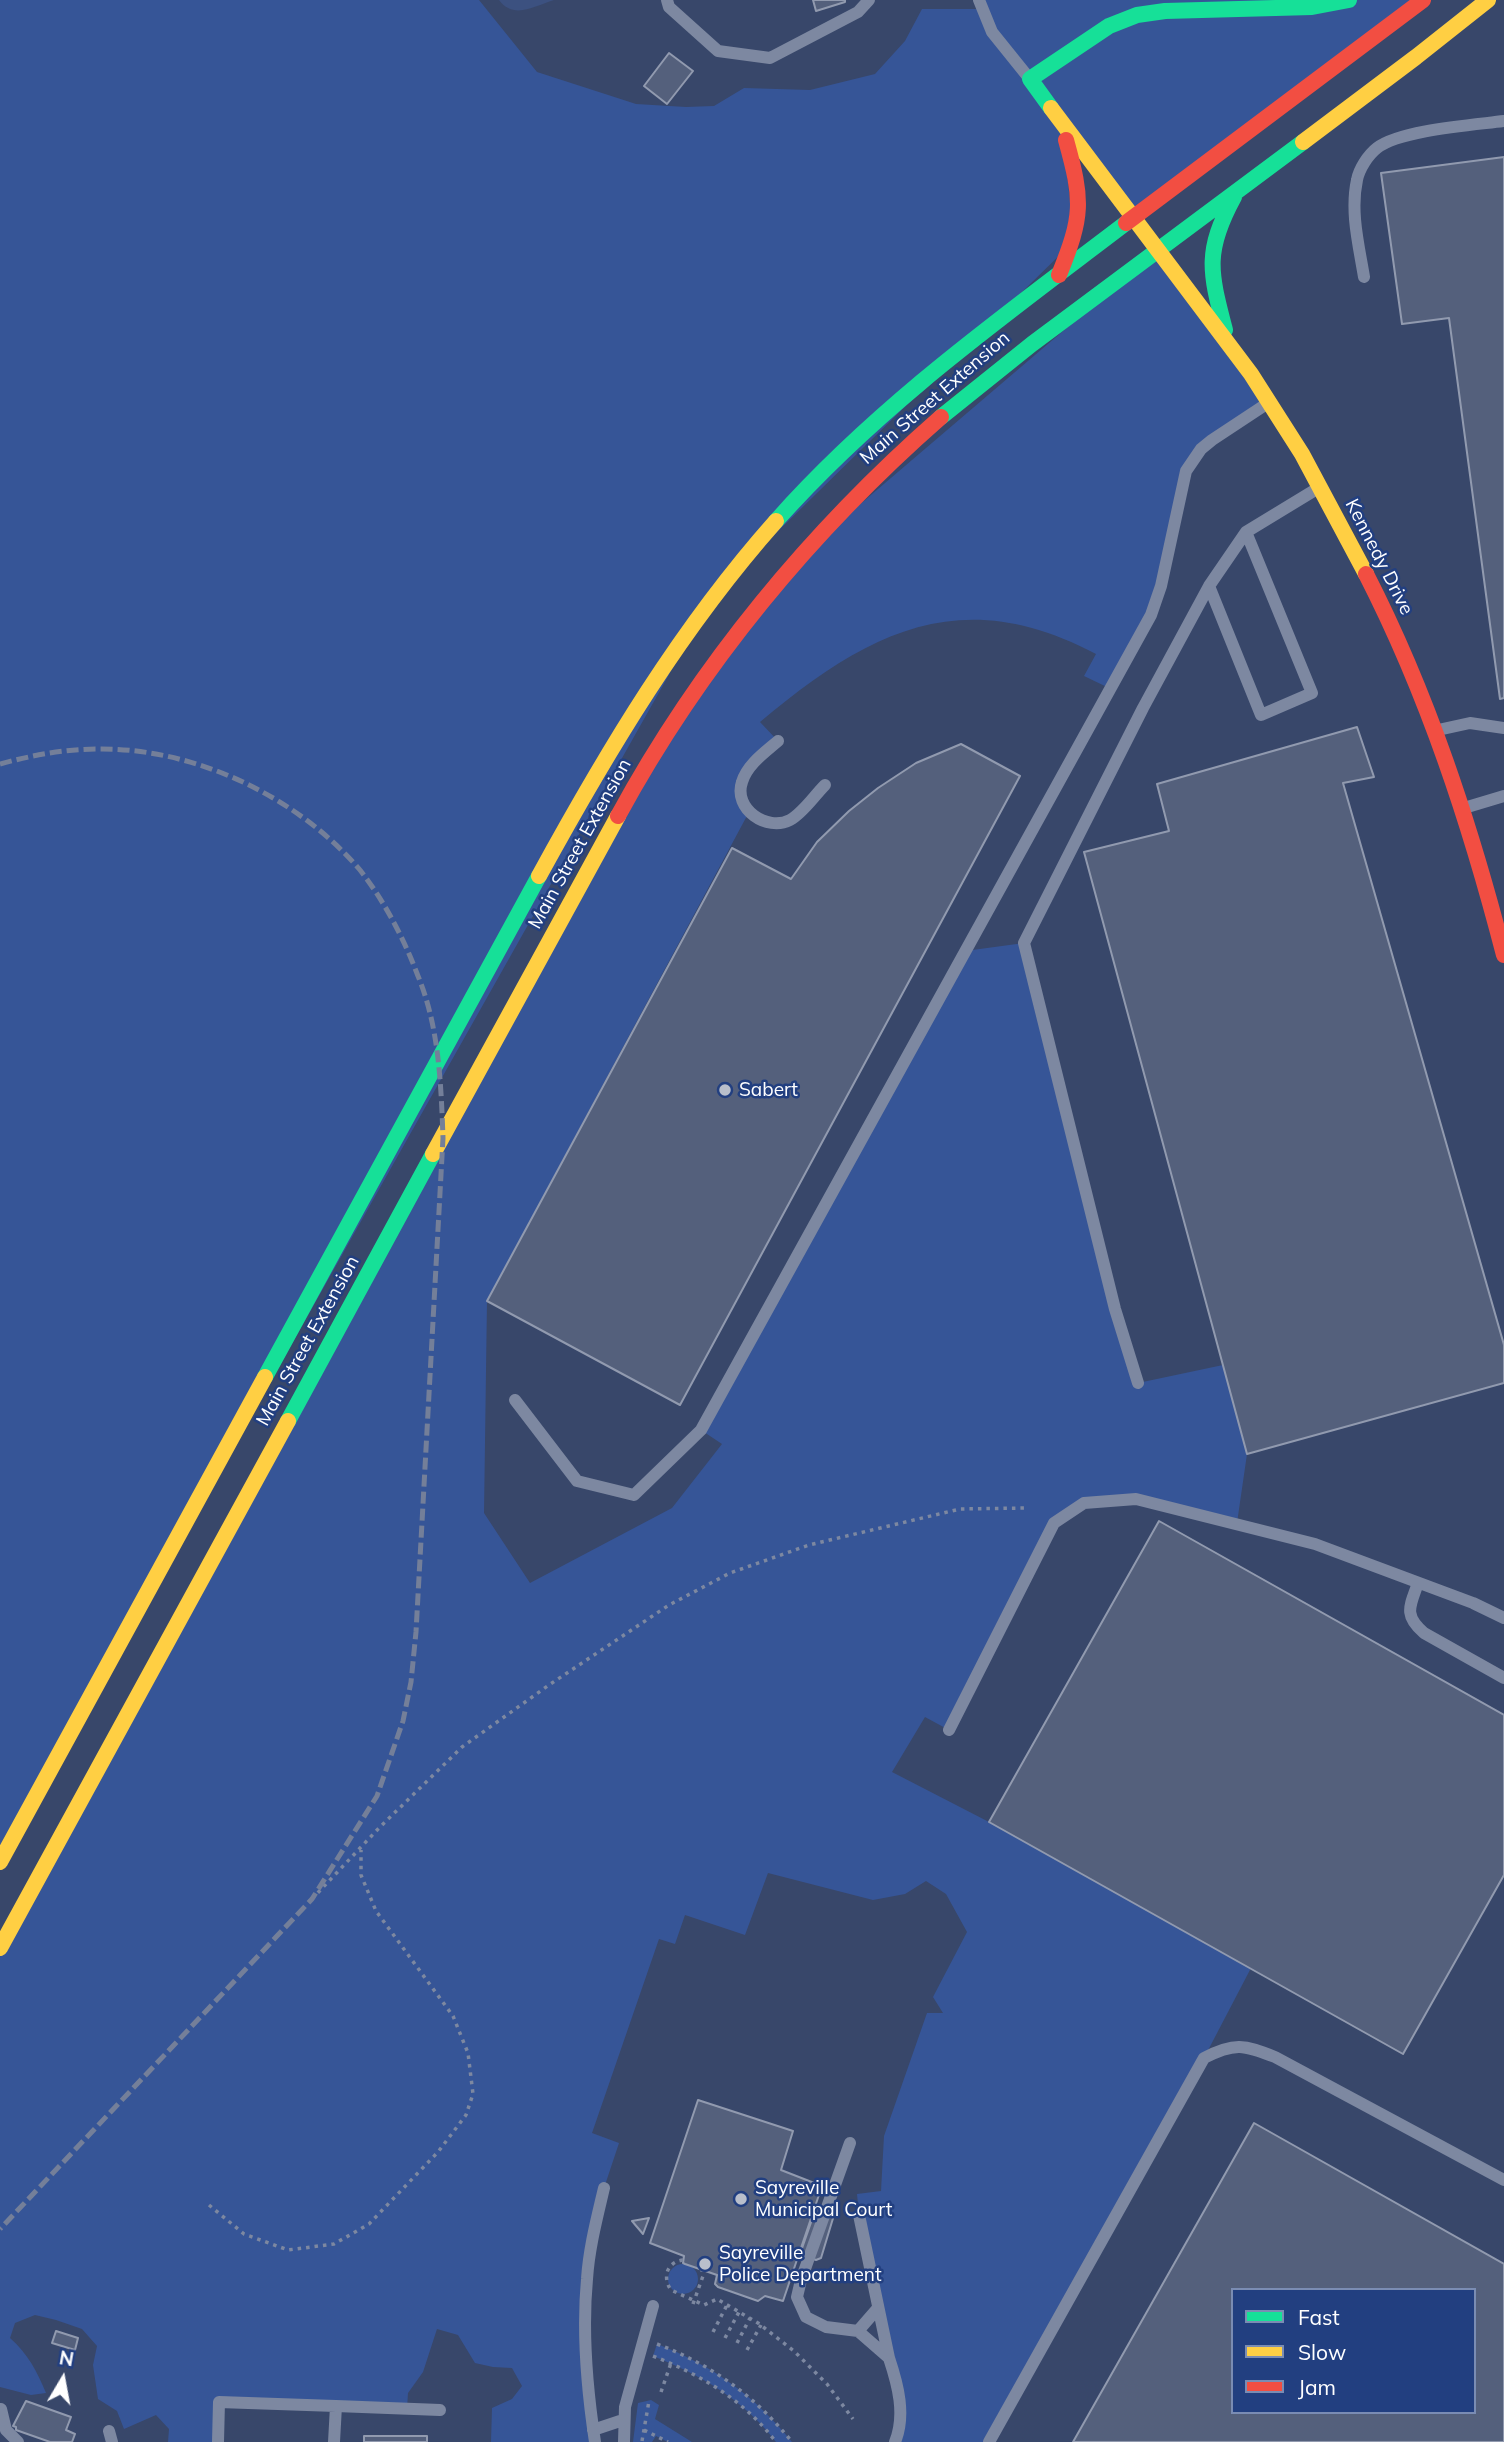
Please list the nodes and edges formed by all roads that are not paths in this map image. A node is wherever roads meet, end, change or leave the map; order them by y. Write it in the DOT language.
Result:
graph roads {
  1 [pos="667,0"];
  2 [pos="869,0"];
  3 [pos="979,0"];
  4 [pos="1349,0"];
  5 [pos="1423,0"];
  6 [pos="1488,0"];
  7 [pos="1030,79"];
  8 [pos="1060,121"];
  9 [pos="1504,121"];
  10 [pos="1236,193"];
  11 [pos="1135,219"];
  12 [pos="1158,250"];
  13 [pos="1059,275"];
  14 [pos="1364,277"];
  15 [pos="1228,342"];
  16 [pos="1270,402"];
  17 [pos="1320,487"];
  18 [pos="1246,532"];
  19 [pos="1209,586"];
  20 [pos="1504,728"];
  21 [pos="1435,731"];
  22 [pos="778,741"];
  23 [pos="825,785"];
  24 [pos="1504,796"];
  25 [pos="1462,808"];
  26 [pos="1504,955"];
  27 [pos="1138,1383"];
  28 [pos="514,1400"];
  29 [pos="1418,1583"];
  30 [pos="1504,1618"];
  31 [pos="1504,1678"];
  32 [pos="949,1730"];
  33 [pos="0,1862"];
  34 [pos="0,1948"];
  35 [pos="850,2143"];
  36 [pos="1504,2180"];
  37 [pos="604,2188"];
  38 [pos="859,2215"];
  39 [pos="653,2306"];
  40 [pos="878,2308"];
  41 [pos="858,2331"];
  42 [pos="889,2358"];
  43 [pos="336,2406"];
  44 [pos="1,2409"];
  45 [pos="440,2410"];
  46 [pos="623,2420"];
  47 [pos="594,2436"];
  48 [pos="18,2442"];
  49 [pos="218,2442"];
  50 [pos="334,2442"];
  51 [pos="624,2442"];
  52 [pos="895,2442"];
  53 [pos="989,2442"];
  1 -- 2 [label="lane"];
  3 -- 7 [label="lane"];
  4 -- 7 [label="main road"];
  5 -- 11 [label="main road, Main Street Extension"];
  6 -- 10 [label="main road, Main Street Extension"];
  7 -- 8 [label="main road, Kennedy Drive"];
  8 -- 11 [label="main road, Kennedy Drive"];
  8 -- 13 [label="main road"];
  9 -- 14 [label="lane"];
  10 -- 12 [label="main road, Main Street Extension"];
  10 -- 15 [label="main road"];
  11 -- 12 [label="main road, Kennedy Drive"];
  11 -- 13 [label="main road, Main Street Extension"];
  12 -- 15 [label="main road, Kennedy Drive"];
  12 -- 34 [label="main road, Main Street Extension"];
  13 -- 33 [label="main road, Main Street Extension"];
  15 -- 16 [label="main road, Kennedy Drive"];
  16 -- 17 [label="main road, Kennedy Drive"];
  16 -- 28 [label="lane"];
  17 -- 18 [label="lane"];
  17 -- 21 [label="main road, Kennedy Drive"];
  18 -- 19 [label="lane"];
  18 -- 19 [label="lane"];
  19 -- 27 [label="lane"];
  20 -- 21 [label="lane"];
  21 -- 25 [label="main road, Kennedy Drive"];
  22 -- 23 [label="lane"];
  24 -- 25 [label="lane"];
  25 -- 26 [label="main road, Kennedy Drive"];
  29 -- 30 [label="lane"];
  29 -- 31 [label="lane"];
  29 -- 32 [label="lane"];
  35 -- 41 [label="lane"];
  36 -- 53 [label="lane"];
  37 -- 47 [label="lane"];
  38 -- 40 [label="lane"];
  39 -- 46 [label="lane"];
  40 -- 41 [label="lane"];
  40 -- 42 [label="lane"];
  41 -- 42 [label="lane"];
  42 -- 52 [label="lane"];
  43 -- 45 [label="lane"];
  43 -- 49 [label="lane"];
  43 -- 50 [label="lane"];
  44 -- 48 [label="lane"];
  46 -- 47 [label="lane"];
  46 -- 51 [label="lane"];
}
